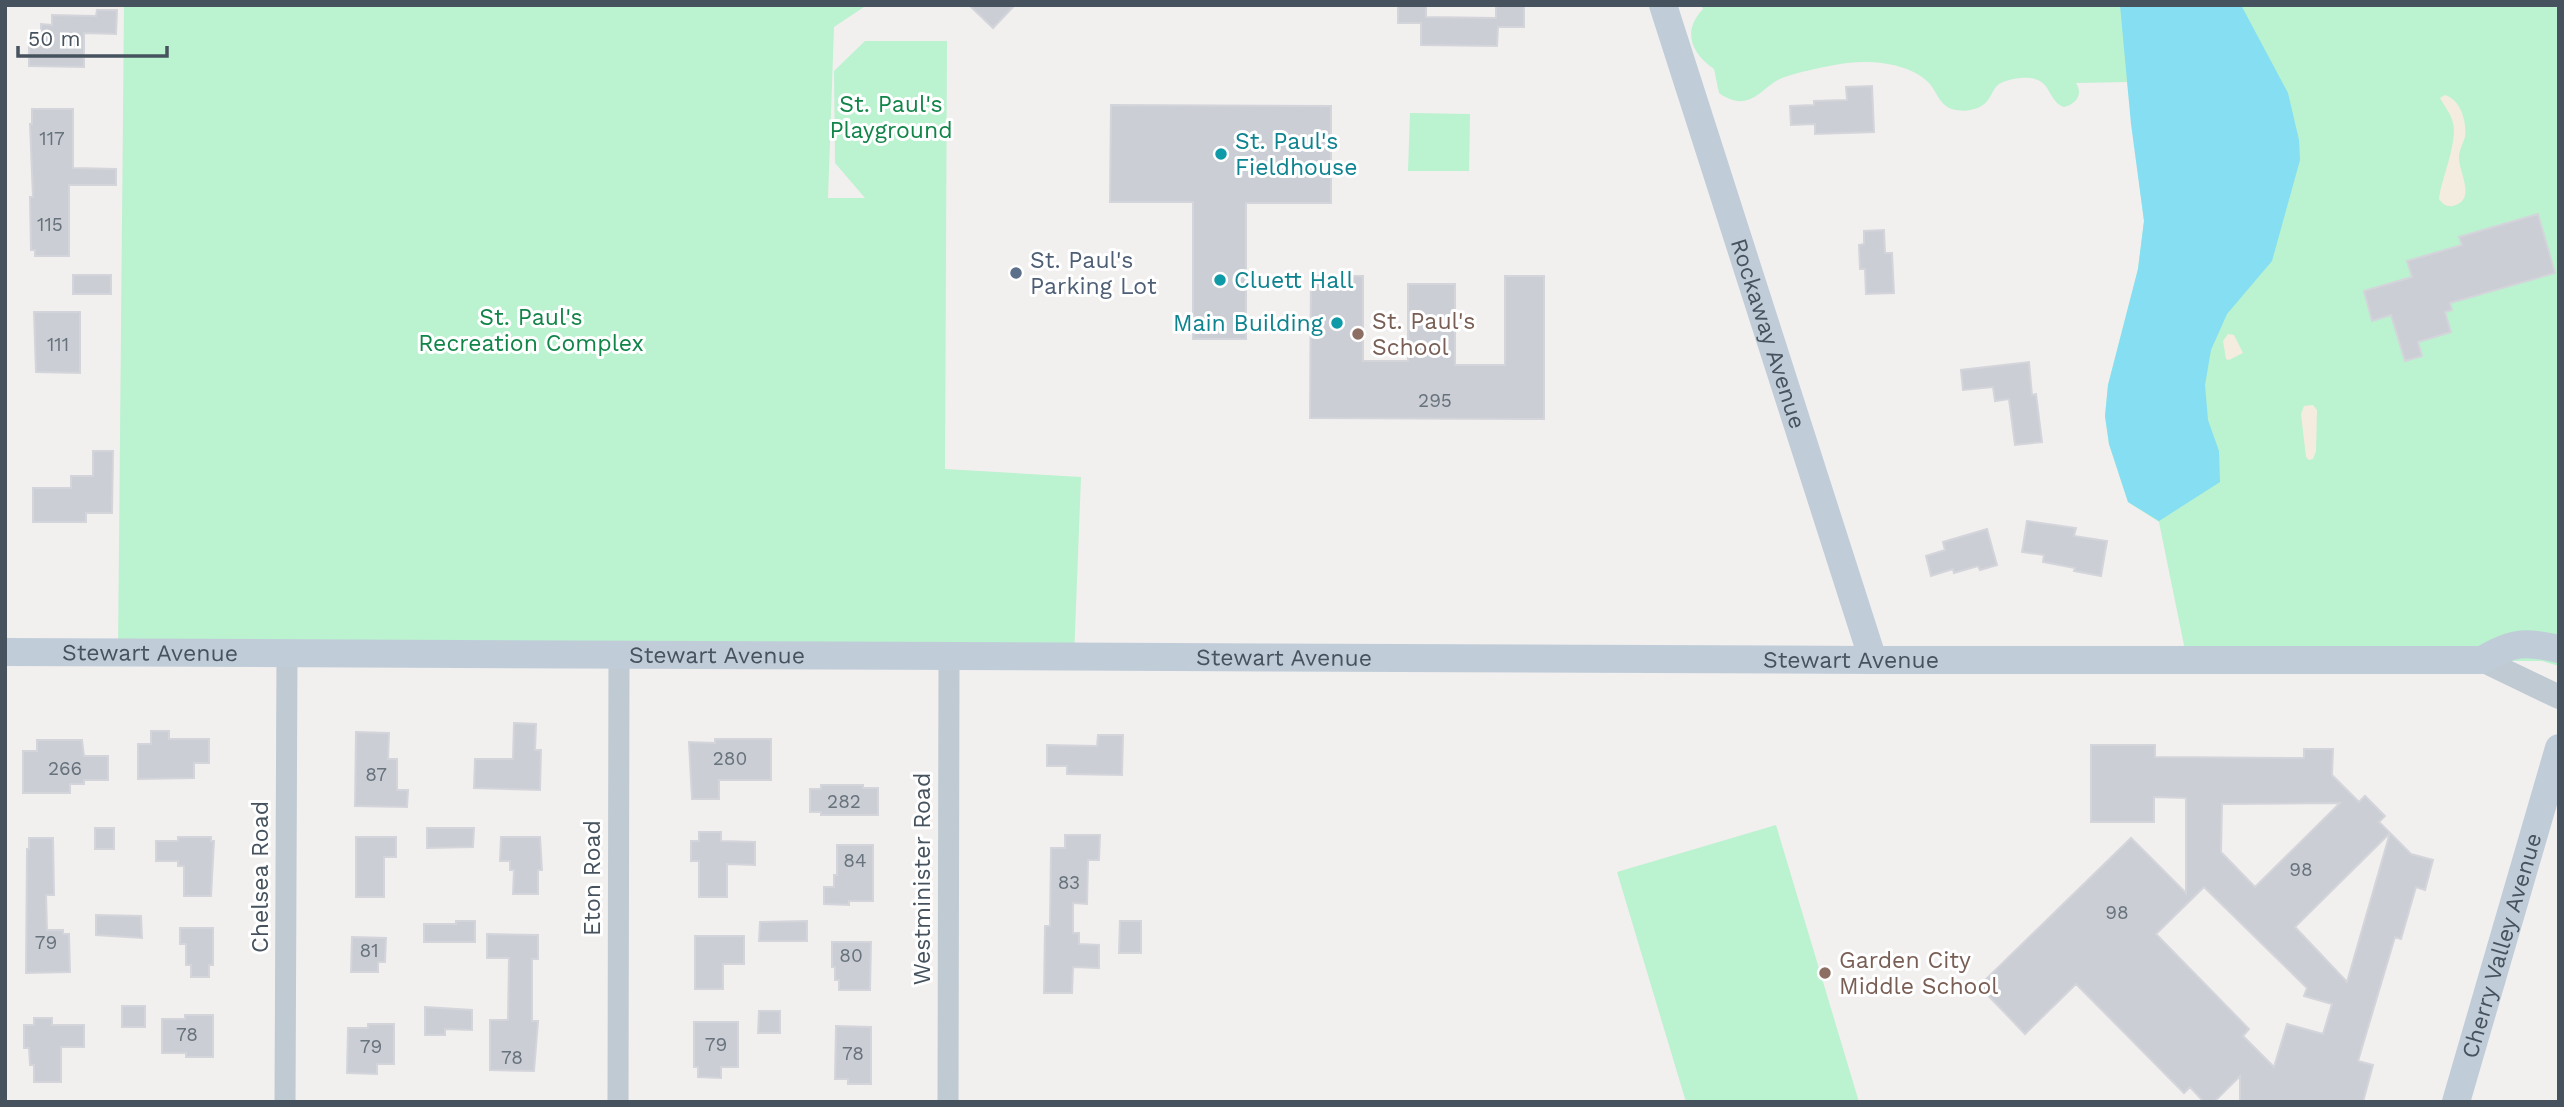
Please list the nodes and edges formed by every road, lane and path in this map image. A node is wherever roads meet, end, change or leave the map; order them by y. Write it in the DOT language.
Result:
graph roads {
  1 [pos="1663,5"];
  2 [pos="2559,649"];
  3 [pos="5,652"];
  4 [pos="287,653"];
  5 [pos="619,655"];
  6 [pos="949,656"];
  7 [pos="1873,660"];
  8 [pos="2482,660"];
  9 [pos="2559,698"];
  10 [pos="2559,748"];
  11 [pos="285,1102"];
  12 [pos="618,1102"];
  13 [pos="948,1102"];
  14 [pos="2456,1102"];
  1 -- 7 [label="main road, Rockaway Avenue"];
  2 -- 8 [label="main road, Stewart Avenue"];
  3 -- 4 [label="main road, Stewart Avenue"];
  4 -- 5 [label="main road, Stewart Avenue"];
  4 -- 11 [label="street, Chelsea Road"];
  5 -- 6 [label="main road, Stewart Avenue"];
  5 -- 12 [label="street, Eton Road"];
  6 -- 7 [label="main road, Stewart Avenue"];
  6 -- 13 [label="street, Westminister Road"];
  7 -- 8 [label="main road, Stewart Avenue"];
  8 -- 9 [label="street"];
  10 -- 14 [label="main road, Cherry Valley Avenue"];
}
